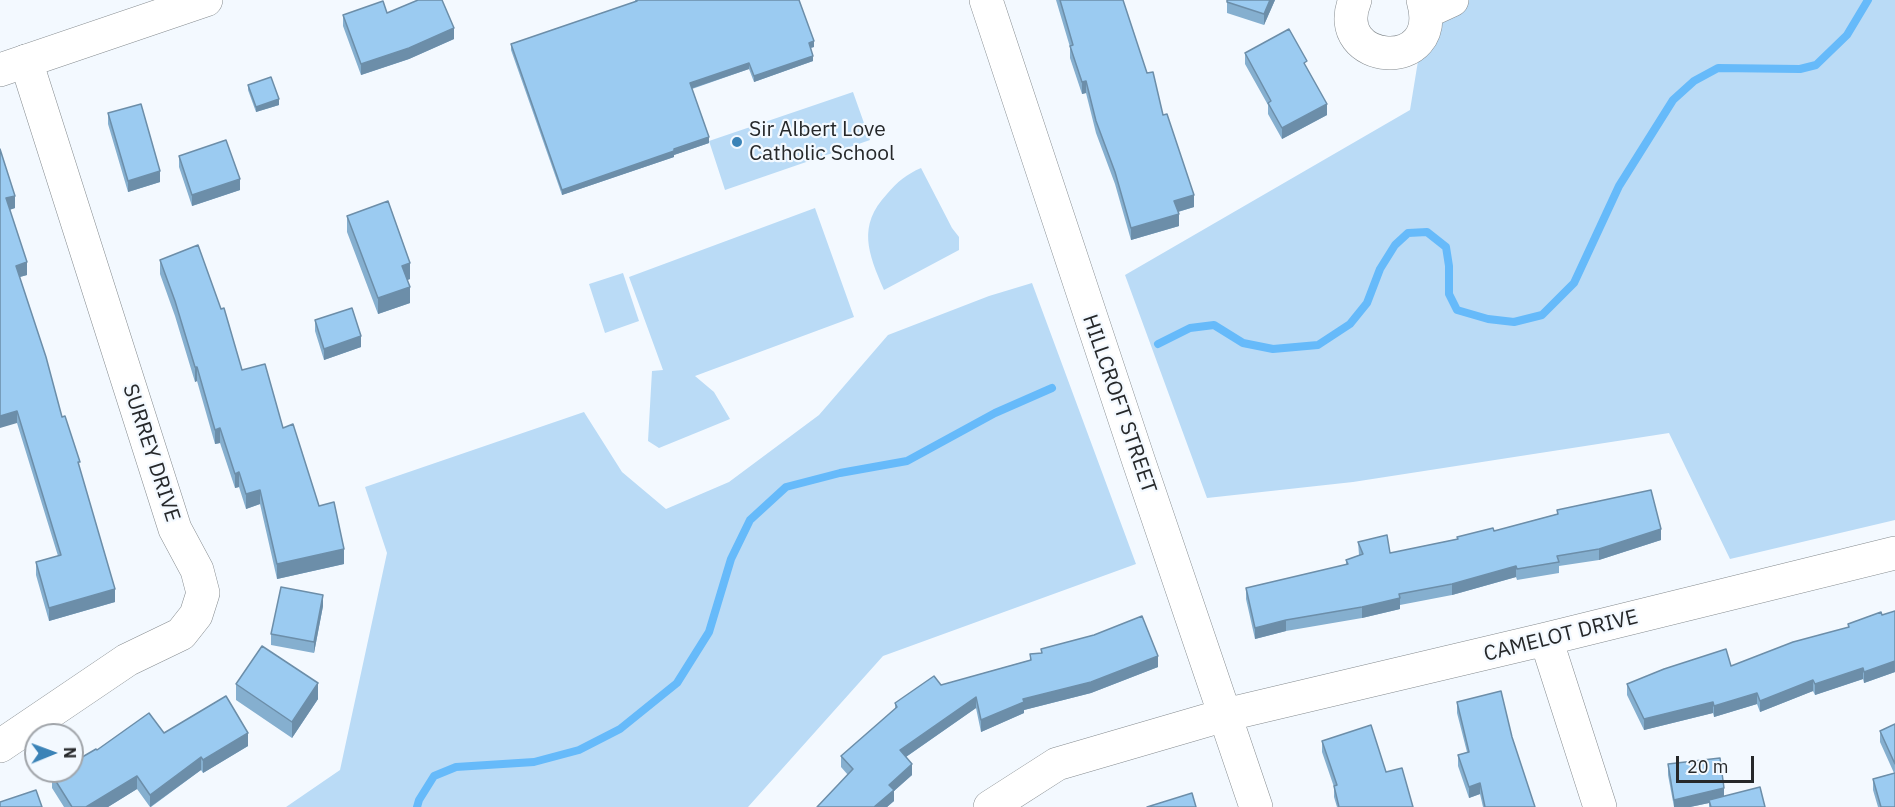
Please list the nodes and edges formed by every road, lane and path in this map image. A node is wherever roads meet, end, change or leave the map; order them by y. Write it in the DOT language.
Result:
graph roads {
  1 [pos="206,0"];
  2 [pos="986,0"];
  3 [pos="1355,0"];
  4 [pos="1434,4"];
  5 [pos="13,66"];
  6 [pos="1895,553"];
  7 [pos="1546,639"];
  8 [pos="1225,715"];
  9 [pos="0,746"];
  10 [pos="990,807"];
  11 [pos="1256,807"];
  12 [pos="1600,807"];
  1 -- 5 [label="street"];
  2 -- 8 [label="street, HILLCROFT STREET"];
  3 -- 4 [label="street"];
  5 -- 9 [label="street, SURREY DRIVE"];
  6 -- 7 [label="street, CAMELOT DRIVE"];
  7 -- 8 [label="street, CAMELOT DRIVE"];
  7 -- 12 [label="street"];
  8 -- 10 [label="street, CAMELOT DRIVE"];
  8 -- 11 [label="street, HILLCROFT STREET"];
}
